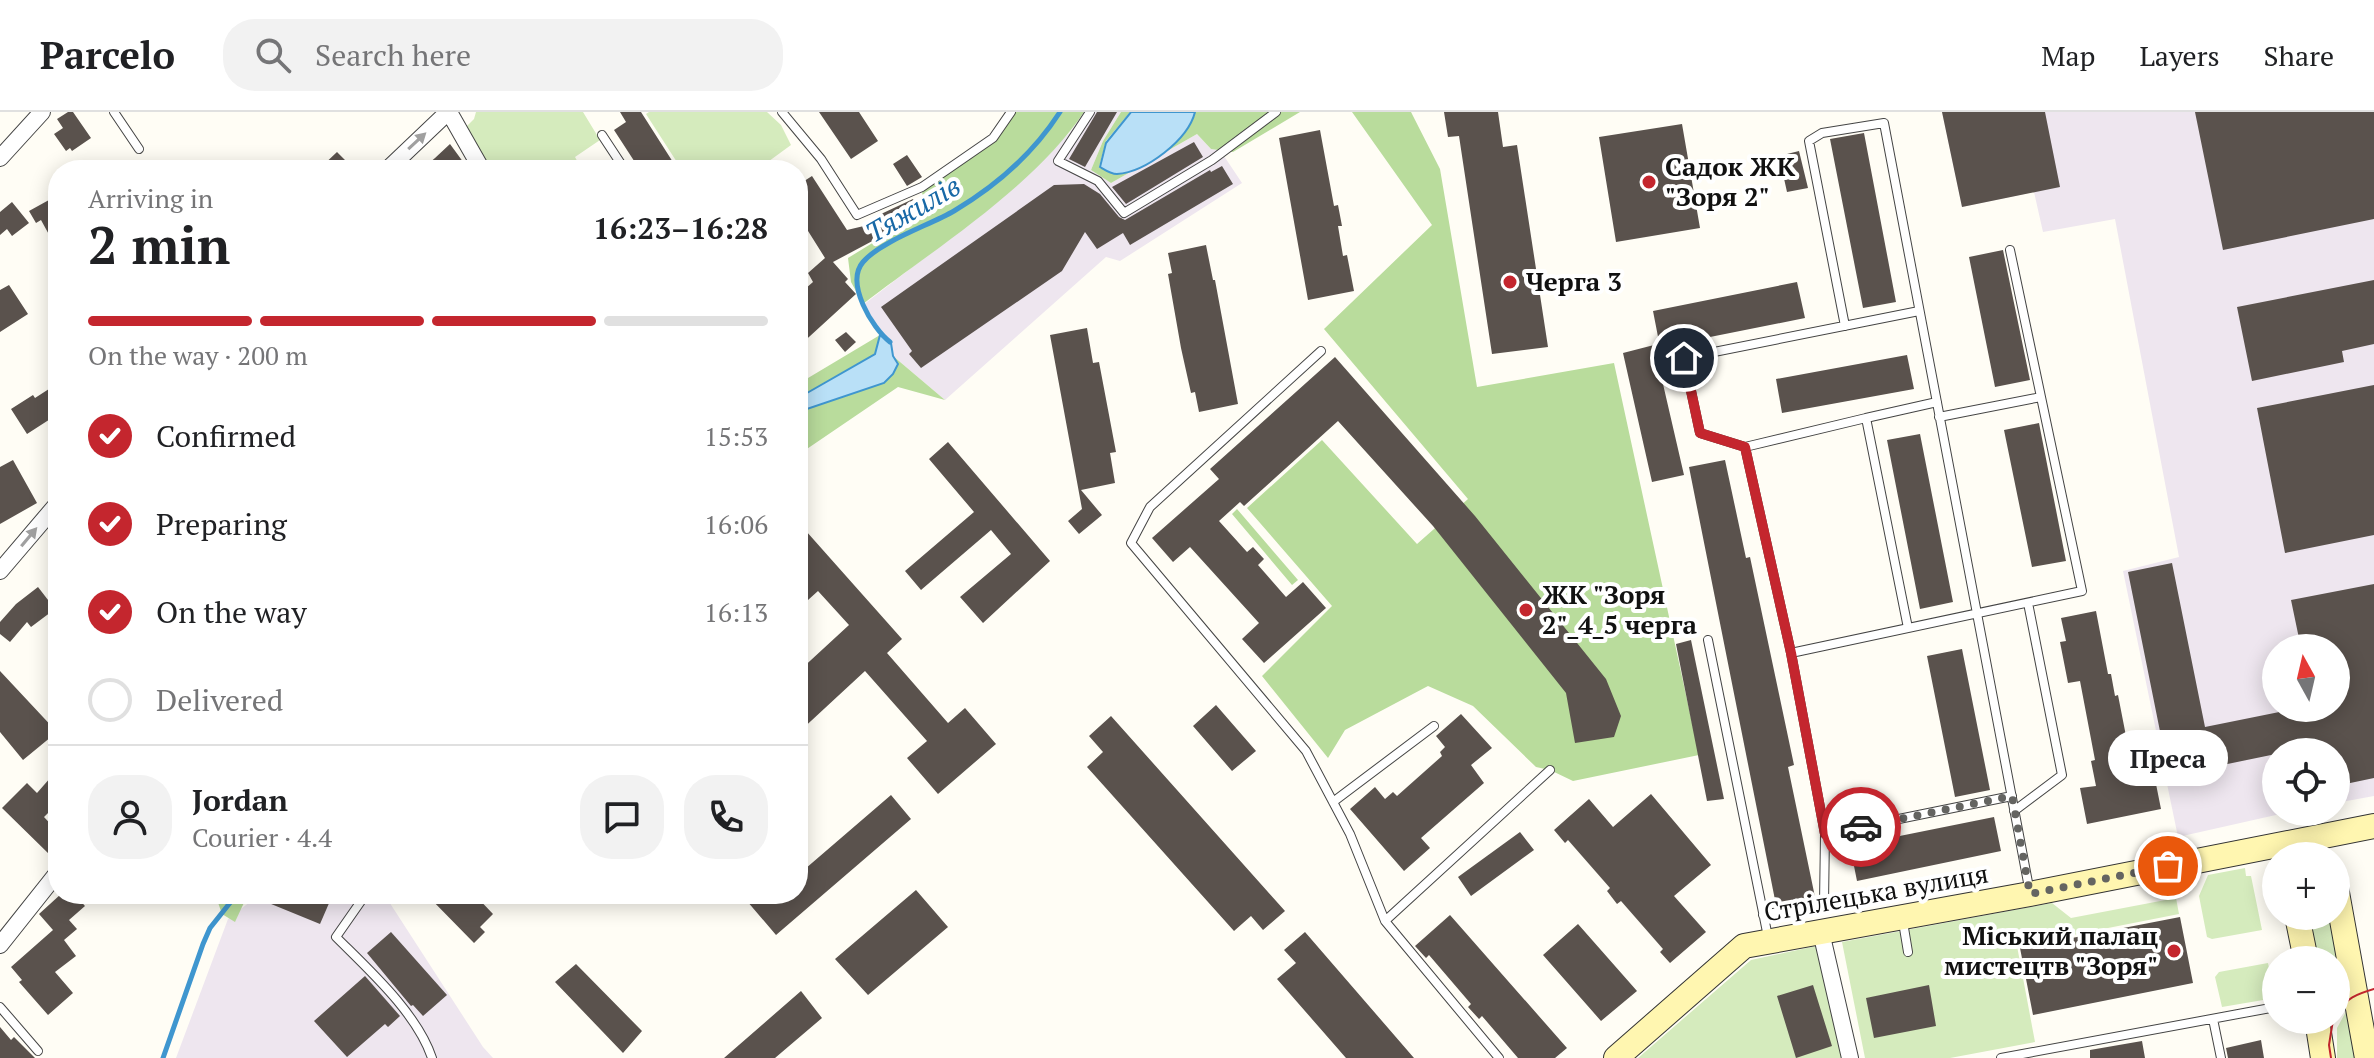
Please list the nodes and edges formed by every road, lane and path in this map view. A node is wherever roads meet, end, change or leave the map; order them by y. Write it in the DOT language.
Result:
graph roads {
  1 [pos="42,112"];
  2 [pos="114,112"];
  3 [pos="448,112"];
  4 [pos="782,112"];
  5 [pos="1011,112"];
  6 [pos="1090,112"];
  7 [pos="1276,112"];
  8 [pos="602,135"];
  9 [pos="139,149"];
  10 [pos="0,158"];
  11 [pos="398,160"];
  12 [pos="476,160"];
  13 [pos="618,160"];
  14 [pos="2010,250"];
  15 [pos="1919,311"];
  16 [pos="1845,326"];
  17 [pos="1321,351"];
  18 [pos="2041,397"];
  19 [pos="1937,402"];
  20 [pos="1939,417"];
  21 [pos="1866,418"];
  22 [pos="1745,447"];
  23 [pos="48,515"];
  24 [pos="0,571"];
  25 [pos="2028,603"];
  26 [pos="1977,614"];
  27 [pos="1908,628"];
  28 [pos="1708,640"];
  29 [pos="1791,653"];
  30 [pos="1434,726"];
  31 [pos="1550,770"];
  32 [pos="2012,796"];
  33 [pos="1333,802"];
  34 [pos="2014,811"];
  35 [pos="2374,826"];
  36 [pos="1825,834"];
  37 [pos="2336,842"];
  38 [pos="2262,853"];
  39 [pos="48,885"];
  40 [pos="2030,894"];
  41 [pos="359,904"];
  42 [pos="1763,915"];
  43 [pos="1902,917"];
  44 [pos="1385,921"];
  45 [pos="2344,930"];
  46 [pos="1821,932"];
  47 [pos="1769,942"];
  48 [pos="0,945"];
  49 [pos="1908,952"];
  50 [pos="0,1007"];
  51 [pos="2262,1010"];
  52 [pos="2213,1019"];
  53 [pos="2319,1034"];
  54 [pos="38,1051"];
  55 [pos="432,1058"];
  56 [pos="1499,1058"];
  57 [pos="1616,1058"];
  58 [pos="1850,1058"];
  59 [pos="2001,1058"];
  60 [pos="2221,1058"];
  61 [pos="2323,1058"];
  62 [pos="2367,1058"];
  1 -- 10 [label="street"];
  2 -- 9 [label="lane"];
  11 -- 3 [label="street, one-way"];
  3 -- 12 [label="street"];
  4 -- 5 [label="lane"];
  6 -- 7 [label="lane"];
  8 -- 13 [label="lane"];
  14 -- 18 [label="lane"];
  15 -- 16 [label="lane"];
  15 -- 16 [label="lane"];
  15 -- 19 [label="lane"];
  16 -- 22 [label="lane"];
  17 -- 33 [label="lane"];
  18 -- 20 [label="lane"];
  18 -- 25 [label="lane"];
  19 -- 20 [label="lane"];
  19 -- 21 [label="lane"];
  20 -- 26 [label="lane"];
  21 -- 22 [label="lane"];
  21 -- 27 [label="lane"];
  22 -- 29 [label="lane"];
  24 -- 23 [label="street, one-way"];
  25 -- 26 [label="lane"];
  25 -- 34 [label="lane"];
  26 -- 27 [label="lane"];
  26 -- 32 [label="lane"];
  27 -- 29 [label="lane"];
  28 -- 42 [label="lane"];
  29 -- 36 [label="lane"];
  30 -- 33 [label="lane"];
  31 -- 44 [label="lane"];
  32 -- 34 [label="lane"];
  32 -- 36 [label="lane"];
  33 -- 44 [label="lane"];
  34 -- 40 [label="lane"];
  35 -- 37 [label="street, Стрілецька вулиця"];
  36 -- 42 [label="lane"];
  38 -- 40 [label="street, Стрілецька вулиця"];
  39 -- 48 [label="street"];
  40 -- 43 [label="street, Стрілецька вулиця"];
  41 -- 55 [label="lane"];
  42 -- 47 [label="lane"];
  43 -- 46 [label="street, Стрілецька вулиця"];
  43 -- 49 [label="lane"];
  44 -- 56 [label="lane"];
  45 -- 62 [label="street"];
  46 -- 47 [label="street, Стрілецька вулиця"];
  46 -- 58 [label="street"];
  47 -- 57 [label="street, Стрілецька вулиця"];
  50 -- 54 [label="lane"];
  51 -- 52 [label="lane"];
  52 -- 59 [label="lane"];
  52 -- 60 [label="lane"];
  53 -- 61 [label="street"];
}
